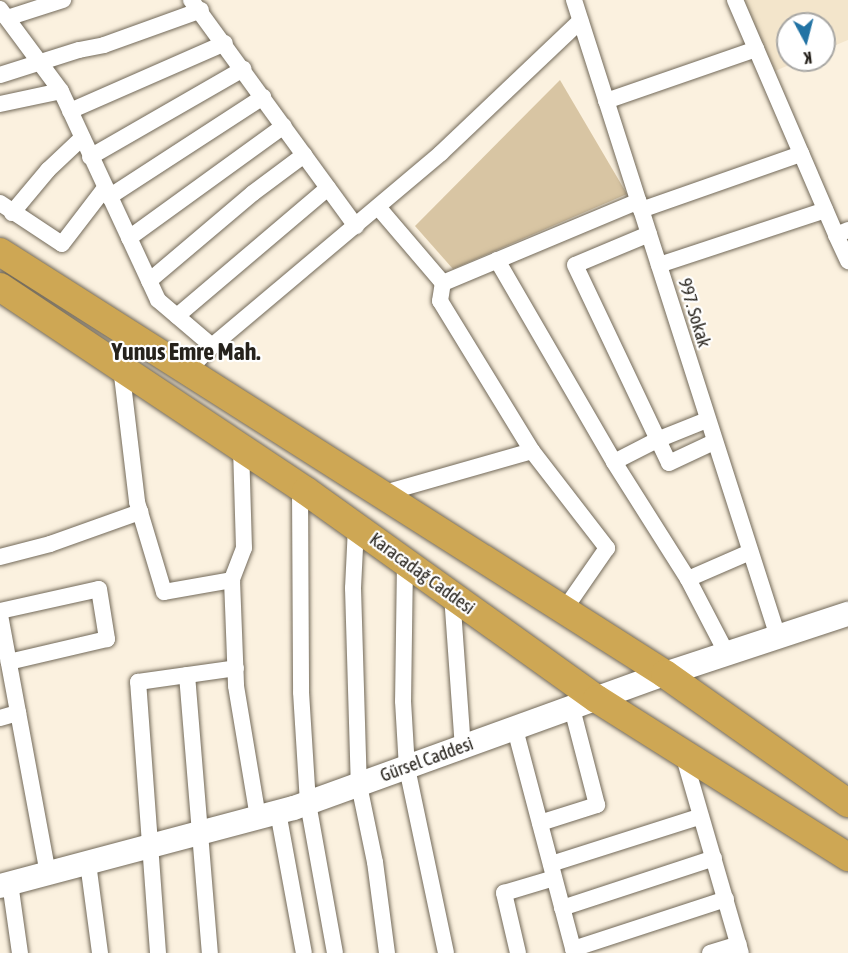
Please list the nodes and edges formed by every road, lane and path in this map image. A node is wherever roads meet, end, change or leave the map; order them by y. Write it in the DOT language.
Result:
graph roads {
  1 [pos="63,0"];
  2 [pos="574,0"];
  3 [pos="735,0"];
  4 [pos="196,5"];
  5 [pos="3,14"];
  6 [pos="580,21"];
  7 [pos="225,43"];
  8 [pos="756,49"];
  9 [pos="40,63"];
  10 [pos="243,69"];
  11 [pos="0,75"];
  12 [pos="61,91"];
  13 [pos="263,97"];
  14 [pos="606,101"];
  15 [pos="0,104"];
  16 [pos="70,111"];
  17 [pos="284,126"];
  18 [pos="82,138"];
  19 [pos="801,154"];
  20 [pos="304,155"];
  21 [pos="90,157"];
  22 [pos="328,188"];
  23 [pos="107,192"];
  24 [pos="640,206"];
  25 [pos="378,207"];
  26 [pos="6,208"];
  27 [pos="825,210"];
  28 [pos="356,226"];
  29 [pos="842,232"];
  30 [pos="649,234"];
  31 [pos="129,238"];
  32 [pos="0,252"];
  33 [pos="497,260"];
  34 [pos="848,261"];
  35 [pos="659,265"];
  36 [pos="149,281"];
  37 [pos="443,283"];
  38 [pos="0,287"];
  39 [pos="177,316"];
  40 [pos="212,346"];
  41 [pos="121,367"];
  42 [pos="187,371"];
  43 [pos="707,420"];
  44 [pos="657,440"];
  45 [pos="714,442"];
  46 [pos="241,447"];
  47 [pos="532,451"];
  48 [pos="614,462"];
  49 [pos="300,487"];
  50 [pos="381,494"];
  51 [pos="140,512"];
  52 [pos="356,527"];
  53 [pos="750,552"];
  54 [pos="0,557"];
  55 [pos="405,562"];
  56 [pos="688,579"];
  57 [pos="232,580"];
  58 [pos="452,595"];
  59 [pos="564,610"];
  60 [pos="0,611"];
  61 [pos="0,615"];
  62 [pos="848,615"];
  63 [pos="778,637"];
  64 [pos="727,654"];
  65 [pos="5,655"];
  66 [pos="236,668"];
  67 [pos="665,674"];
  68 [pos="187,675"];
  69 [pos="584,704"];
  70 [pos="18,713"];
  71 [pos="0,718"];
  72 [pos="515,729"];
  73 [pos="463,747"];
  74 [pos="683,754"];
  75 [pos="406,768"];
  76 [pos="360,785"];
  77 [pos="308,803"];
  78 [pos="848,803"];
  79 [pos="268,815"];
  80 [pos="701,816"];
  81 [pos="540,823"];
  82 [pos="202,833"];
  83 [pos="148,847"];
  84 [pos="848,857"];
  85 [pos="714,858"];
  86 [pos="88,863"];
  87 [pos="552,871"];
  88 [pos="48,873"];
  89 [pos="5,884"];
  90 [pos="726,899"];
  91 [pos="562,908"];
  92 [pos="740,948"];
  93 [pos="573,951"];
  94 [pos="20,953"];
  95 [pos="100,953"];
  96 [pos="158,953"];
  97 [pos="210,953"];
  98 [pos="304,953"];
  99 [pos="335,953"];
  100 [pos="387,953"];
  101 [pos="446,953"];
  102 [pos="518,953"];
  103 [pos="710,953"];
  1 -- 5 [label="street"];
  2 -- 6 [label="street, 997. Sokak"];
  3 -- 8 [label="street"];
  4 -- 7 [label="street"];
  4 -- 9 [label="street"];
  5 -- 9 [label="street"];
  6 -- 14 [label="street, 997. Sokak"];
  6 -- 25 [label="street"];
  7 -- 10 [label="street"];
  7 -- 16 [label="street"];
  8 -- 14 [label="street"];
  8 -- 19 [label="street"];
  9 -- 11 [label="street"];
  9 -- 12 [label="street"];
  10 -- 13 [label="street"];
  10 -- 21 [label="street"];
  12 -- 15 [label="street"];
  12 -- 16 [label="street"];
  13 -- 17 [label="street"];
  13 -- 23 [label="street"];
  14 -- 24 [label="street, 997. Sokak"];
  16 -- 18 [label="street"];
  17 -- 20 [label="street"];
  17 -- 31 [label="street"];
  18 -- 21 [label="street"];
  18 -- 26 [label="street"];
  19 -- 24 [label="street"];
  19 -- 27 [label="street"];
  20 -- 22 [label="street"];
  20 -- 36 [label="street"];
  21 -- 23 [label="street"];
  22 -- 28 [label="street"];
  22 -- 39 [label="street"];
  23 -- 26 [label="street"];
  23 -- 31 [label="street"];
  24 -- 30 [label="street, 997. Sokak"];
  24 -- 33 [label="street"];
  25 -- 28 [label="street"];
  25 -- 37 [label="street"];
  27 -- 29 [label="street"];
  27 -- 35 [label="street"];
  28 -- 40 [label="street"];
  29 -- 34 [label="street"];
  30 -- 35 [label="street, 997. Sokak"];
  30 -- 44 [label="street"];
  31 -- 36 [label="street"];
  32 -- 42 [label="highway"];
  33 -- 37 [label="street"];
  33 -- 48 [label="street"];
  35 -- 43 [label="street, 997. Sokak"];
  36 -- 39 [label="street"];
  37 -- 47 [label="street"];
  38 -- 41 [label="highway, Karacadağ Caddesi"];
  39 -- 40 [label="street"];
  40 -- 42 [label="street"];
  41 -- 46 [label="highway, Karacadağ Caddesi"];
  41 -- 51 [label="street"];
  42 -- 50 [label="highway"];
  43 -- 44 [label="street"];
  43 -- 45 [label="street, 997. Sokak"];
  44 -- 45 [label="street"];
  44 -- 48 [label="street"];
  45 -- 53 [label="street, 997. Sokak"];
  46 -- 49 [label="highway, Karacadağ Caddesi"];
  46 -- 57 [label="street"];
  47 -- 50 [label="street"];
  47 -- 59 [label="street"];
  48 -- 56 [label="street"];
  49 -- 52 [label="highway, Karacadağ Caddesi"];
  49 -- 77 [label="street"];
  50 -- 59 [label="highway"];
  51 -- 54 [label="street"];
  51 -- 57 [label="street"];
  52 -- 55 [label="highway, Karacadağ Caddesi"];
  52 -- 76 [label="street"];
  53 -- 56 [label="street"];
  53 -- 63 [label="street, 997. Sokak"];
  55 -- 58 [label="highway, Karacadağ Caddesi"];
  55 -- 75 [label="street"];
  56 -- 64 [label="street"];
  57 -- 66 [label="street"];
  58 -- 69 [label="highway, Karacadağ Caddesi"];
  58 -- 73 [label="street"];
  59 -- 67 [label="highway"];
  60 -- 65 [label="street"];
  61 -- 65 [label="street"];
  62 -- 63 [label="main road, Gürsel Caddesi"];
  63 -- 64 [label="main road, Gürsel Caddesi"];
  64 -- 67 [label="main road, Gürsel Caddesi"];
  65 -- 70 [label="street"];
  66 -- 68 [label="street"];
  66 -- 79 [label="street"];
  67 -- 69 [label="main road, Gürsel Caddesi"];
  67 -- 78 [label="highway"];
  68 -- 82 [label="street"];
  68 -- 83 [label="street"];
  69 -- 72 [label="main road, Gürsel Caddesi"];
  69 -- 74 [label="highway, Karacadağ Caddesi"];
  69 -- 81 [label="street"];
  70 -- 71 [label="street"];
  70 -- 88 [label="street"];
  72 -- 73 [label="main road, Gürsel Caddesi"];
  72 -- 81 [label="street"];
  73 -- 75 [label="main road, Gürsel Caddesi"];
  74 -- 80 [label="street"];
  74 -- 84 [label="highway, Karacadağ Caddesi"];
  75 -- 76 [label="main road, Gürsel Caddesi"];
  75 -- 101 [label="street"];
  76 -- 77 [label="main road, Gürsel Caddesi"];
  76 -- 100 [label="street"];
  77 -- 79 [label="main road, Gürsel Caddesi"];
  77 -- 99 [label="street"];
  79 -- 82 [label="main road, Gürsel Caddesi"];
  79 -- 98 [label="street"];
  80 -- 85 [label="street"];
  80 -- 87 [label="street"];
  81 -- 87 [label="street"];
  82 -- 83 [label="main road, Gürsel Caddesi"];
  82 -- 97 [label="street"];
  83 -- 86 [label="main road, Gürsel Caddesi"];
  83 -- 96 [label="street"];
  85 -- 90 [label="street"];
  85 -- 91 [label="street"];
  86 -- 88 [label="main road, Gürsel Caddesi"];
  86 -- 95 [label="street"];
  87 -- 91 [label="street"];
  87 -- 102 [label="street"];
  88 -- 89 [label="main road, Gürsel Caddesi"];
  89 -- 94 [label="street"];
  90 -- 92 [label="street"];
  90 -- 93 [label="street"];
  91 -- 93 [label="street"];
  92 -- 103 [label="street"];
}
